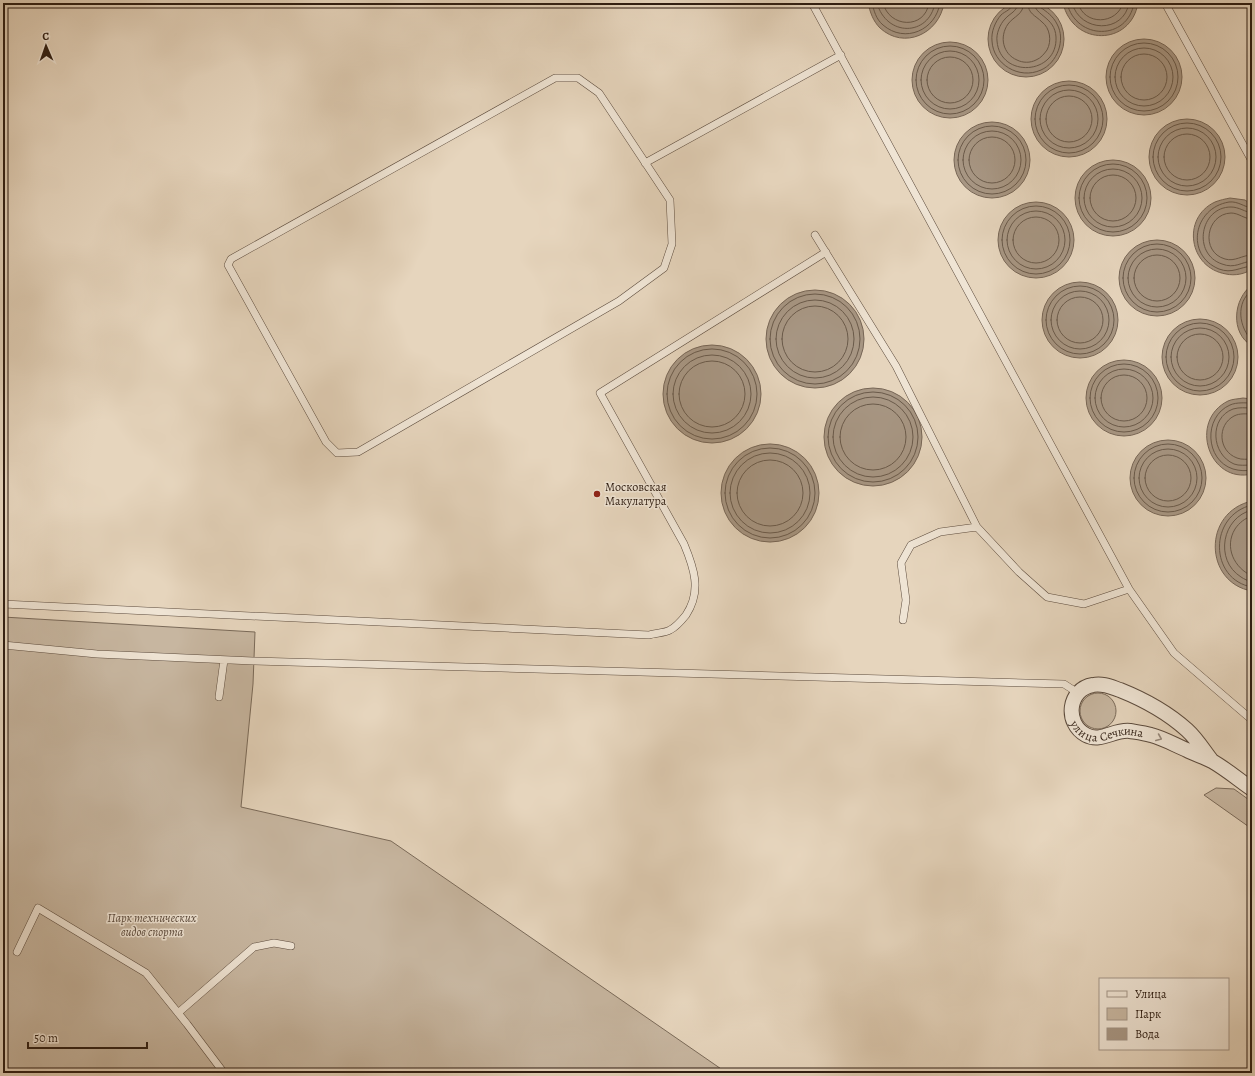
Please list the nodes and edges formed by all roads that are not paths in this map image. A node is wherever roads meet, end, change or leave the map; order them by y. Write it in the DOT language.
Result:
graph roads {
  1 [pos="812,3"];
  2 [pos="1165,3"];
  3 [pos="841,55"];
  4 [pos="1252,161"];
  5 [pos="645,163"];
  6 [pos="815,236"];
  7 [pos="826,252"];
  8 [pos="977,527"];
  9 [pos="1129,589"];
  10 [pos="3,604"];
  11 [pos="902,620"];
  12 [pos="3,645"];
  13 [pos="224,660"];
  14 [pos="1078,692"];
  15 [pos="219,697"];
  16 [pos="1252,720"];
  17 [pos="1212,761"];
  18 [pos="1252,789"];
  19 [pos="291,946"];
  20 [pos="17,952"];
  21 [pos="178,1013"];
  22 [pos="224,1073"];
  1 -- 3 [label="lane"];
  2 -- 4 [label="lane"];
  3 -- 5 [label="lane"];
  3 -- 9 [label="lane"];
  5 -- 5 [label="lane"];
  6 -- 7 [label="lane"];
  7 -- 8 [label="lane"];
  7 -- 10 [label="lane"];
  8 -- 9 [label="lane"];
  8 -- 11 [label="lane"];
  9 -- 16 [label="lane"];
  12 -- 13 [label="lane"];
  13 -- 14 [label="lane"];
  13 -- 15 [label="lane"];
  14 -- 17 [label="street, улица Сечкина"];
  14 -- 17 [label="street, улица Сечкина, one-way"];
  17 -- 18 [label="street, улица Сечкина"];
  19 -- 21 [label="lane"];
  20 -- 21 [label="lane"];
  21 -- 22 [label="lane"];
}
